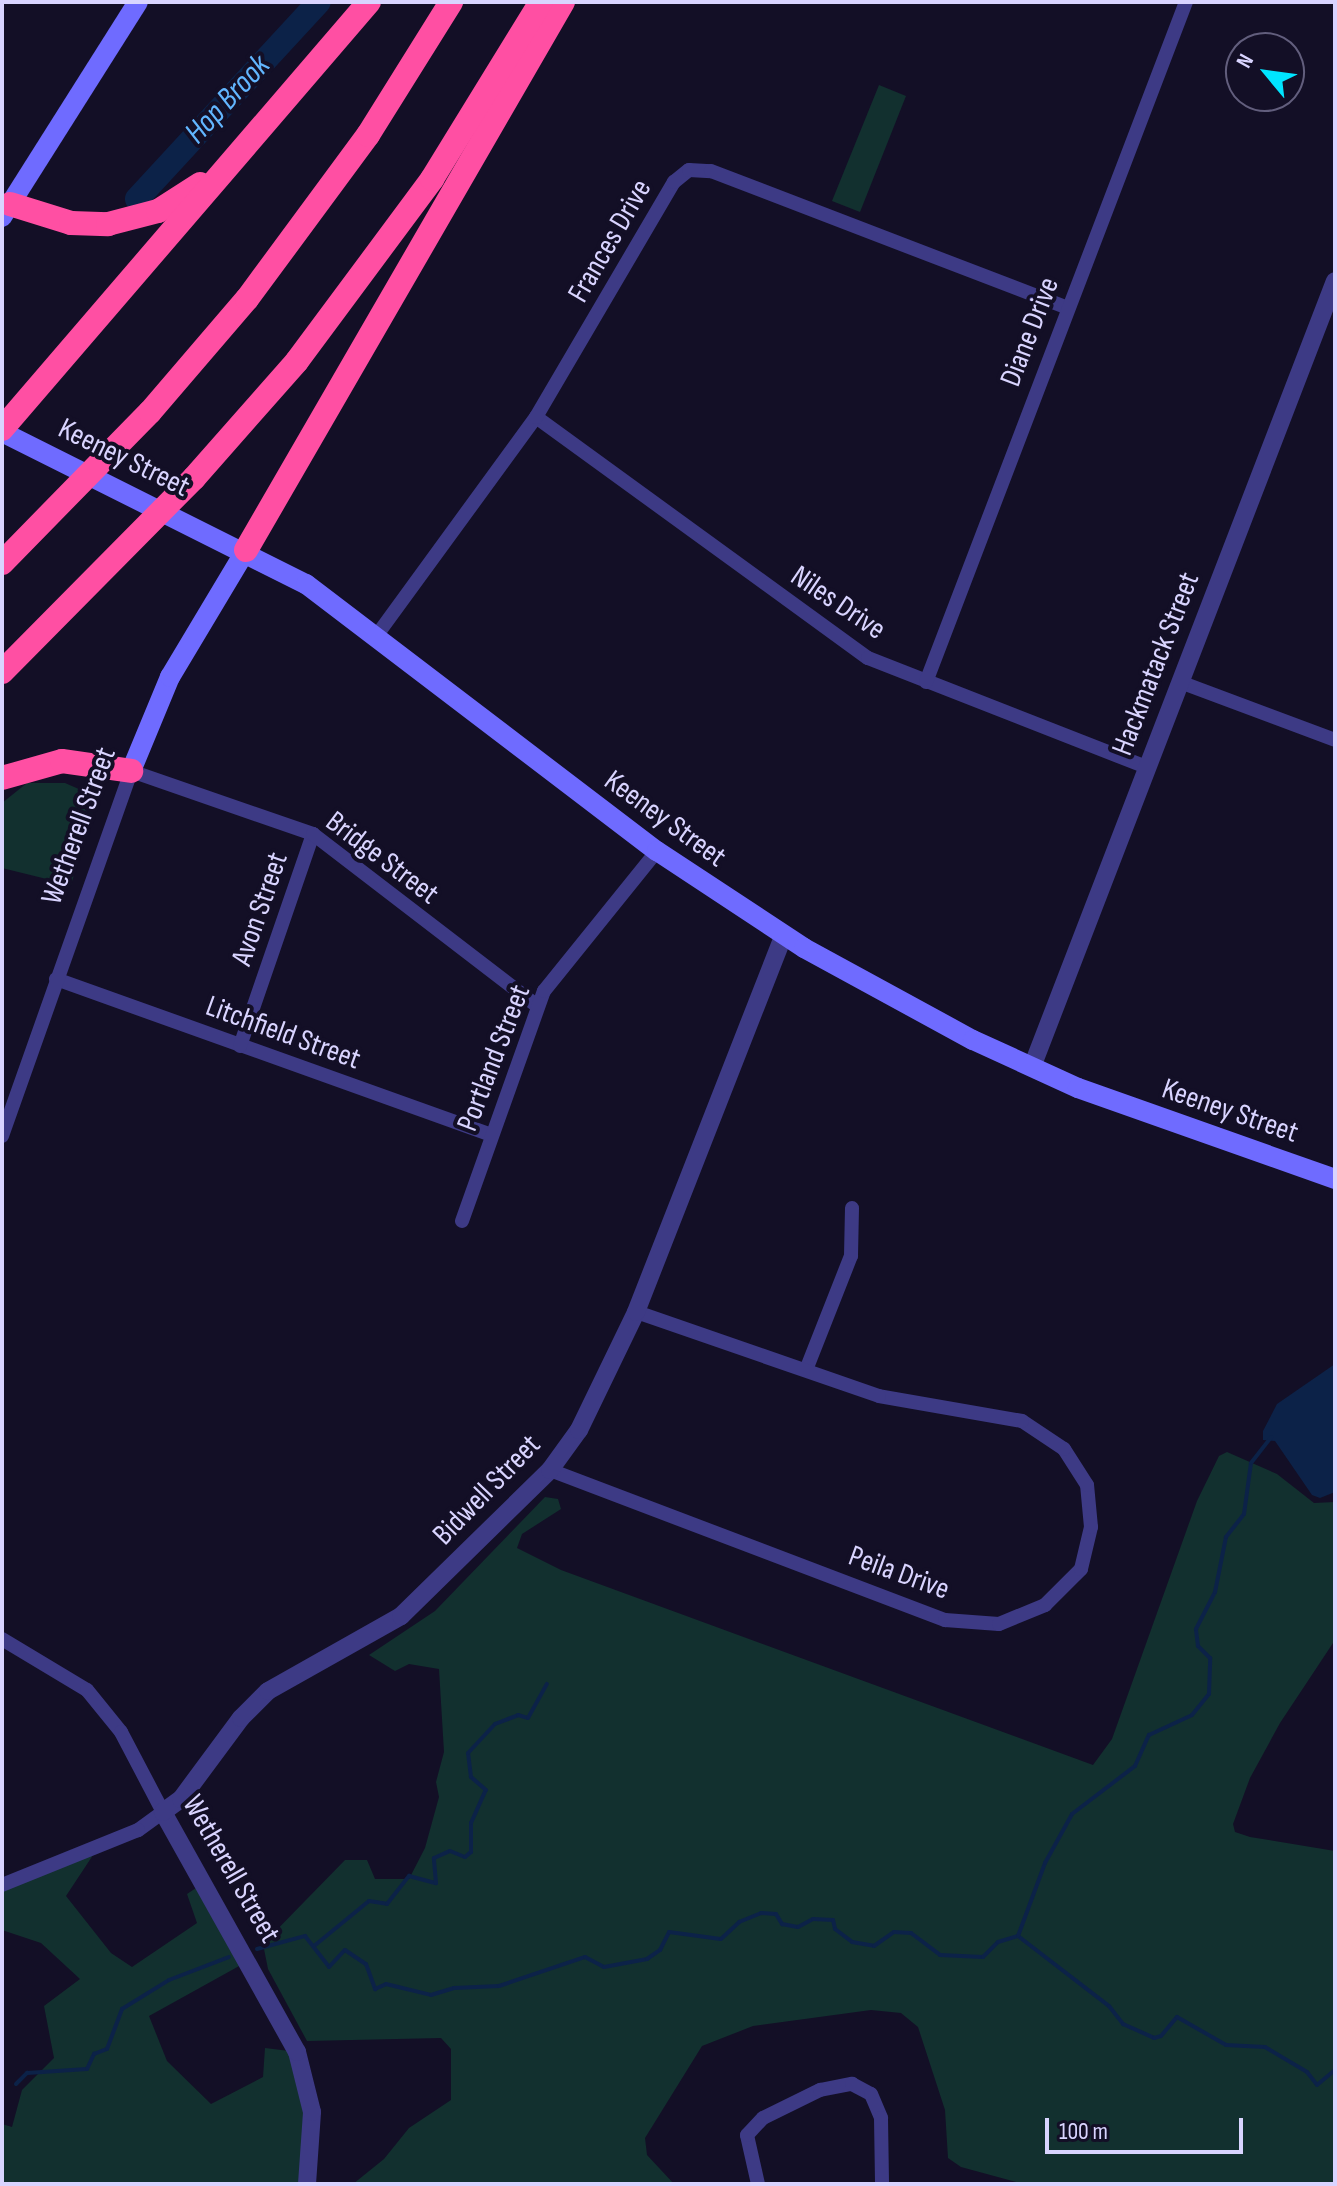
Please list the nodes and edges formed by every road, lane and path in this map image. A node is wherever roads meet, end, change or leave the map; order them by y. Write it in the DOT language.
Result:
graph roads {
  1 [pos="369,2"];
  2 [pos="451,2"];
  3 [pos="541,2"];
  4 [pos="563,2"];
  5 [pos="1186,2"];
  6 [pos="135,3"];
  7 [pos="266,122"];
  8 [pos="5,207"];
  9 [pos="1335,281"];
  10 [pos="1067,308"];
  11 [pos="536,417"];
  12 [pos="2,430"];
  13 [pos="246,550"];
  14 [pos="2,563"];
  15 [pos="377,635"];
  16 [pos="2,672"];
  17 [pos="926,682"];
  18 [pos="1180,682"];
  19 [pos="1335,740"];
  20 [pos="1146,767"];
  21 [pos="131,771"];
  22 [pos="2,778"];
  23 [pos="313,834"];
  24 [pos="657,851"];
  25 [pos="783,936"];
  26 [pos="56,979"];
  27 [pos="537,1006"];
  28 [pos="240,1046"];
  29 [pos="1032,1067"];
  30 [pos="492,1135"];
  31 [pos="2,1136"];
  32 [pos="1335,1179"];
  33 [pos="852,1208"];
  34 [pos="462,1221"];
  35 [pos="636,1312"];
  36 [pos="806,1370"];
  37 [pos="550,1470"];
  38 [pos="2,1639"];
  39 [pos="163,1812"];
  40 [pos="2,1885"];
  41 [pos="307,2184"];
  42 [pos="758,2184"];
  43 [pos="882,2184"];
  1 -- 7 [label="highway"];
  2 -- 14 [label="highway"];
  3 -- 16 [label="highway"];
  4 -- 13 [label="highway"];
  5 -- 10 [label="street, Diane Drive"];
  6 -- 8 [label="main road"];
  7 -- 8 [label="highway"];
  7 -- 12 [label="highway"];
  9 -- 18 [label="street, Hackmatack Street"];
  10 -- 11 [label="street, Frances Drive"];
  10 -- 17 [label="street, Diane Drive"];
  11 -- 15 [label="street, Frances Drive"];
  11 -- 17 [label="street, Niles Drive"];
  12 -- 13 [label="main road, Keeney Street"];
  13 -- 15 [label="main road, Keeney Street"];
  13 -- 21 [label="main road, Wetherell Street"];
  15 -- 24 [label="main road, Keeney Street"];
  17 -- 20 [label="street, Niles Drive"];
  18 -- 19 [label="street"];
  18 -- 20 [label="street, Hackmatack Street"];
  20 -- 29 [label="street, Hackmatack Street"];
  21 -- 22 [label="highway"];
  21 -- 23 [label="street, Bridge Street"];
  21 -- 26 [label="street, Wetherell Street"];
  23 -- 27 [label="street, Bridge Street"];
  23 -- 28 [label="street, Avon Street"];
  24 -- 25 [label="main road, Keeney Street"];
  24 -- 27 [label="street, Portland Street"];
  25 -- 29 [label="main road, Keeney Street"];
  25 -- 35 [label="street, Bidwell Street"];
  26 -- 28 [label="street, Litchfield Street"];
  26 -- 31 [label="street, Wetherell Street"];
  27 -- 30 [label="street, Portland Street"];
  28 -- 30 [label="street, Litchfield Street"];
  29 -- 32 [label="main road, Keeney Street"];
  30 -- 34 [label="street, Portland Street"];
  33 -- 36 [label="street"];
  35 -- 36 [label="street, Peila Drive"];
  35 -- 37 [label="street, Bidwell Street"];
  36 -- 37 [label="street, Peila Drive"];
  37 -- 39 [label="street, Bidwell Street"];
  38 -- 39 [label="street, Wetherell Street"];
  39 -- 40 [label="street, Bidwell Street"];
  39 -- 41 [label="street, Wetherell Street"];
  42 -- 43 [label="street"];
}
